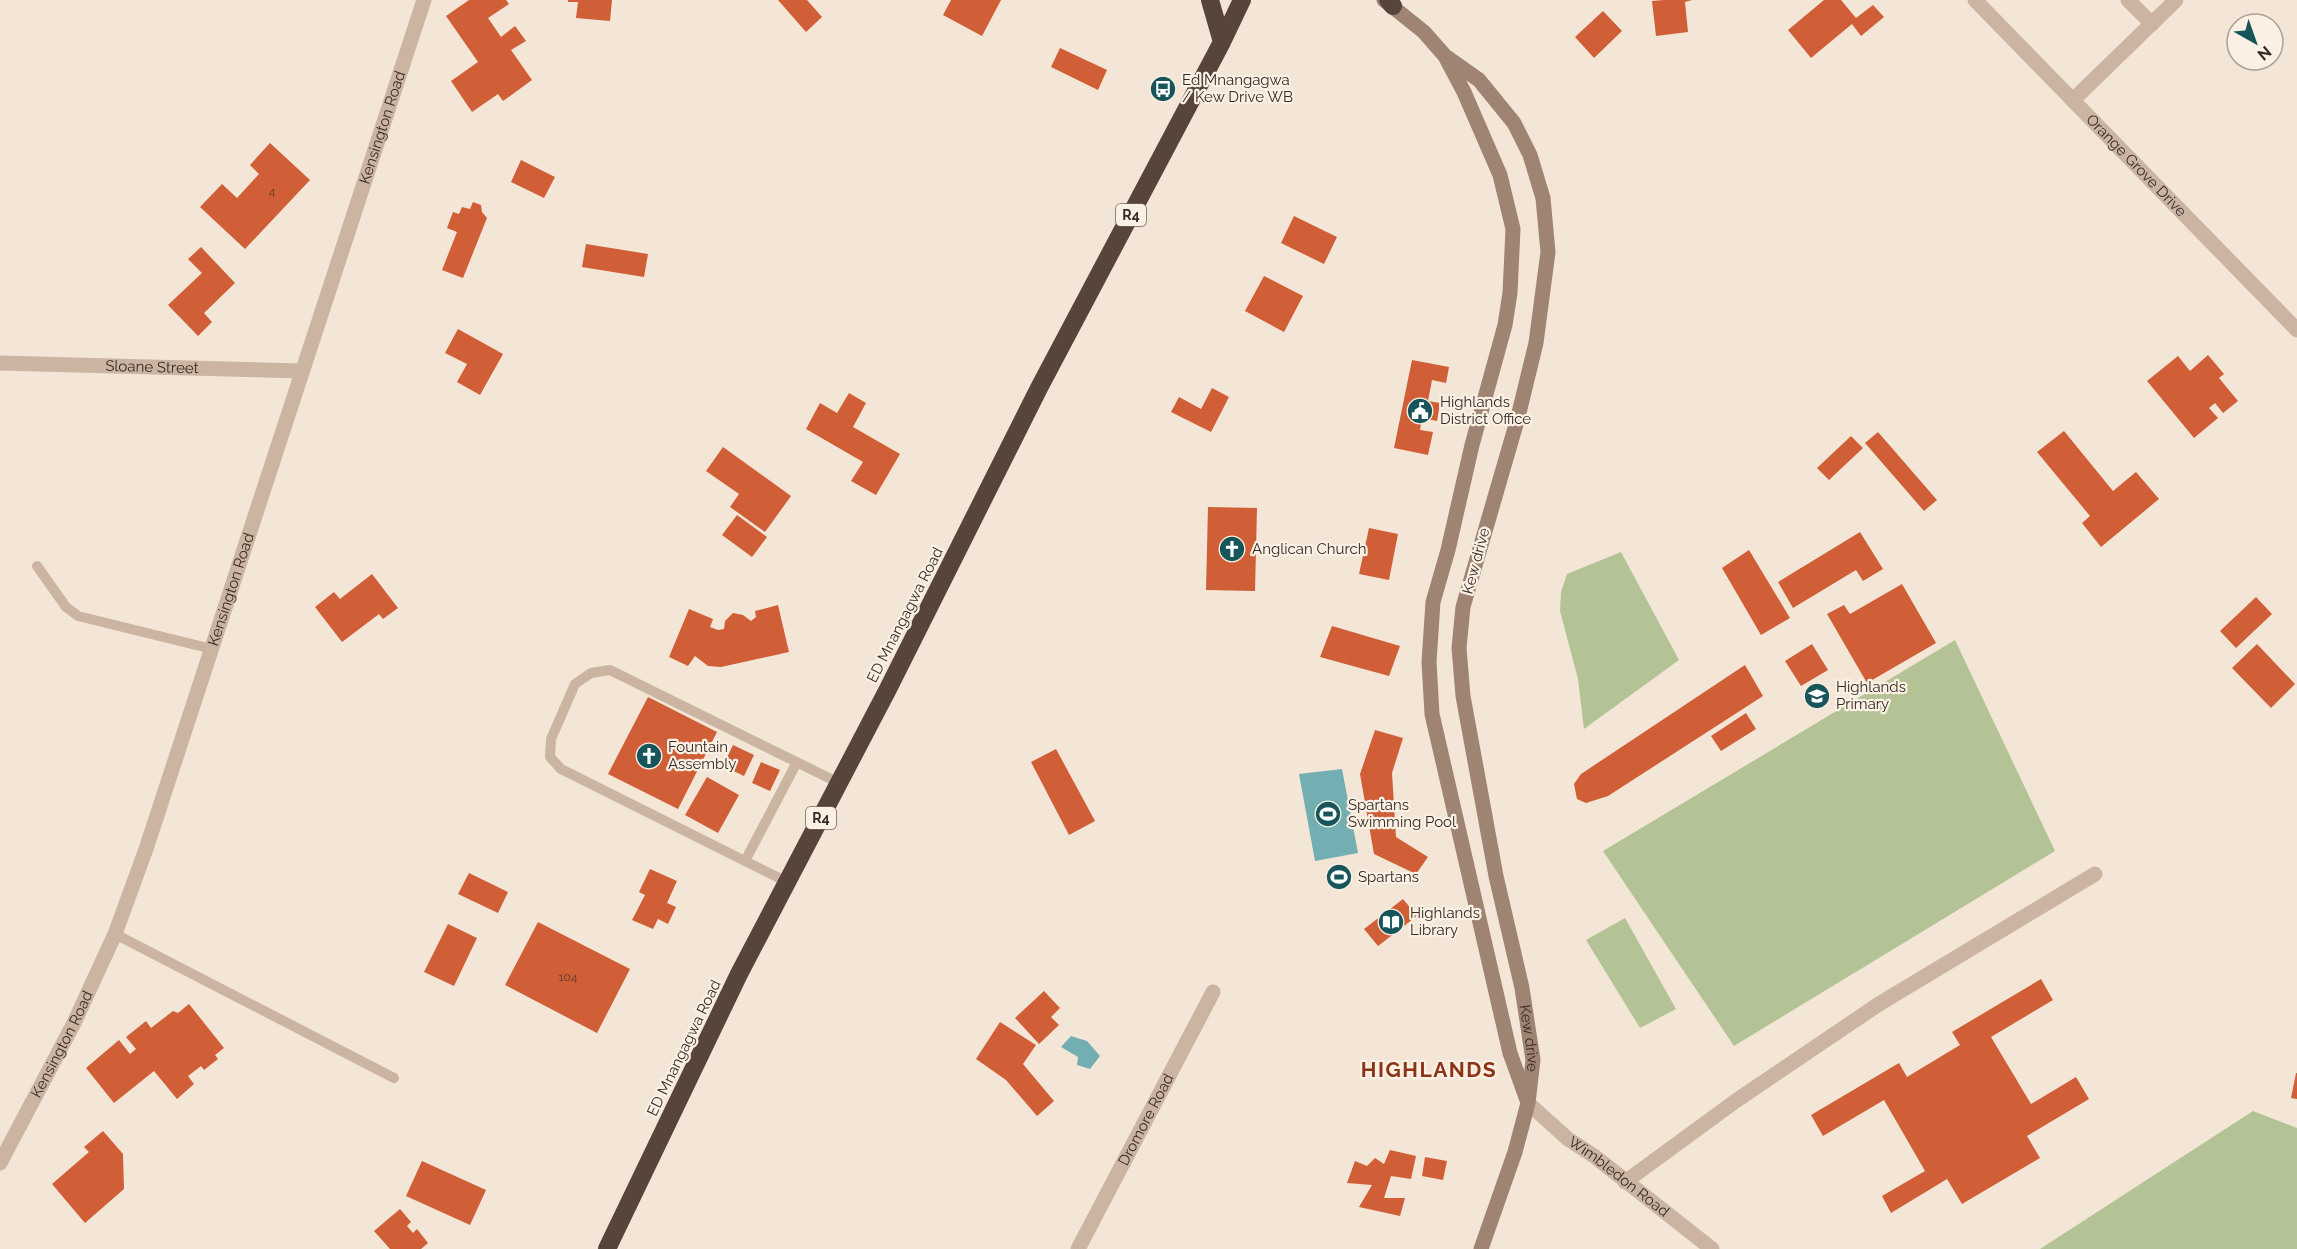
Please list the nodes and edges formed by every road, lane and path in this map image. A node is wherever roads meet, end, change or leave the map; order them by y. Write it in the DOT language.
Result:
graph roads {
  1 [pos="424,0"];
  2 [pos="1210,0"];
  3 [pos="1242,0"];
  4 [pos="1975,0"];
  5 [pos="2128,0"];
  6 [pos="2176,0"];
  7 [pos="1388,2"];
  8 [pos="2152,24"];
  9 [pos="1222,42"];
  10 [pos="1445,56"];
  11 [pos="2073,100"];
  12 [pos="2297,330"];
  13 [pos="0,363"];
  14 [pos="302,371"];
  15 [pos="37,566"];
  16 [pos="212,649"];
  17 [pos="797,762"];
  18 [pos="839,783"];
  19 [pos="745,861"];
  20 [pos="2095,874"];
  21 [pos="787,882"];
  22 [pos="115,934"];
  23 [pos="1213,992"];
  24 [pos="394,1078"];
  25 [pos="1528,1103"];
  26 [pos="0,1163"];
  27 [pos="1625,1182"];
  28 [pos="607,1249"];
  29 [pos="1078,1249"];
  30 [pos="1481,1249"];
  31 [pos="1712,1249"];
  1 -- 14 [label="street, Kensington Road"];
  2 -- 9 [label="highway"];
  3 -- 9 [label="highway, ED Mnangagwa Road / R4"];
  4 -- 11 [label="street, Orange Grove Drive"];
  5 -- 8 [label="street"];
  6 -- 8 [label="street"];
  7 -- 10 [label="street, Kew drive"];
  8 -- 11 [label="street"];
  9 -- 18 [label="highway, ED Mnangagwa Road / R4"];
  10 -- 25 [label="street, Kew drive"];
  10 -- 25 [label="street, Kew drive"];
  11 -- 12 [label="street, Orange Grove Drive"];
  13 -- 14 [label="street, Sloane Street"];
  14 -- 16 [label="street, Kensington Road"];
  15 -- 16 [label="lane"];
  16 -- 22 [label="street, Kensington Road"];
  17 -- 18 [label="lane"];
  17 -- 19 [label="lane"];
  17 -- 19 [label="lane"];
  18 -- 21 [label="highway, ED Mnangagwa Road / R4"];
  19 -- 21 [label="lane"];
  20 -- 27 [label="street"];
  21 -- 28 [label="highway, ED Mnangagwa Road / R4"];
  22 -- 24 [label="lane"];
  22 -- 26 [label="street, Kensington Road"];
  23 -- 29 [label="street, Dromore Road"];
  25 -- 27 [label="street, Wimbledon Road"];
  25 -- 30 [label="street, Kew drive"];
  27 -- 31 [label="street, Wimbledon Road"];
}
